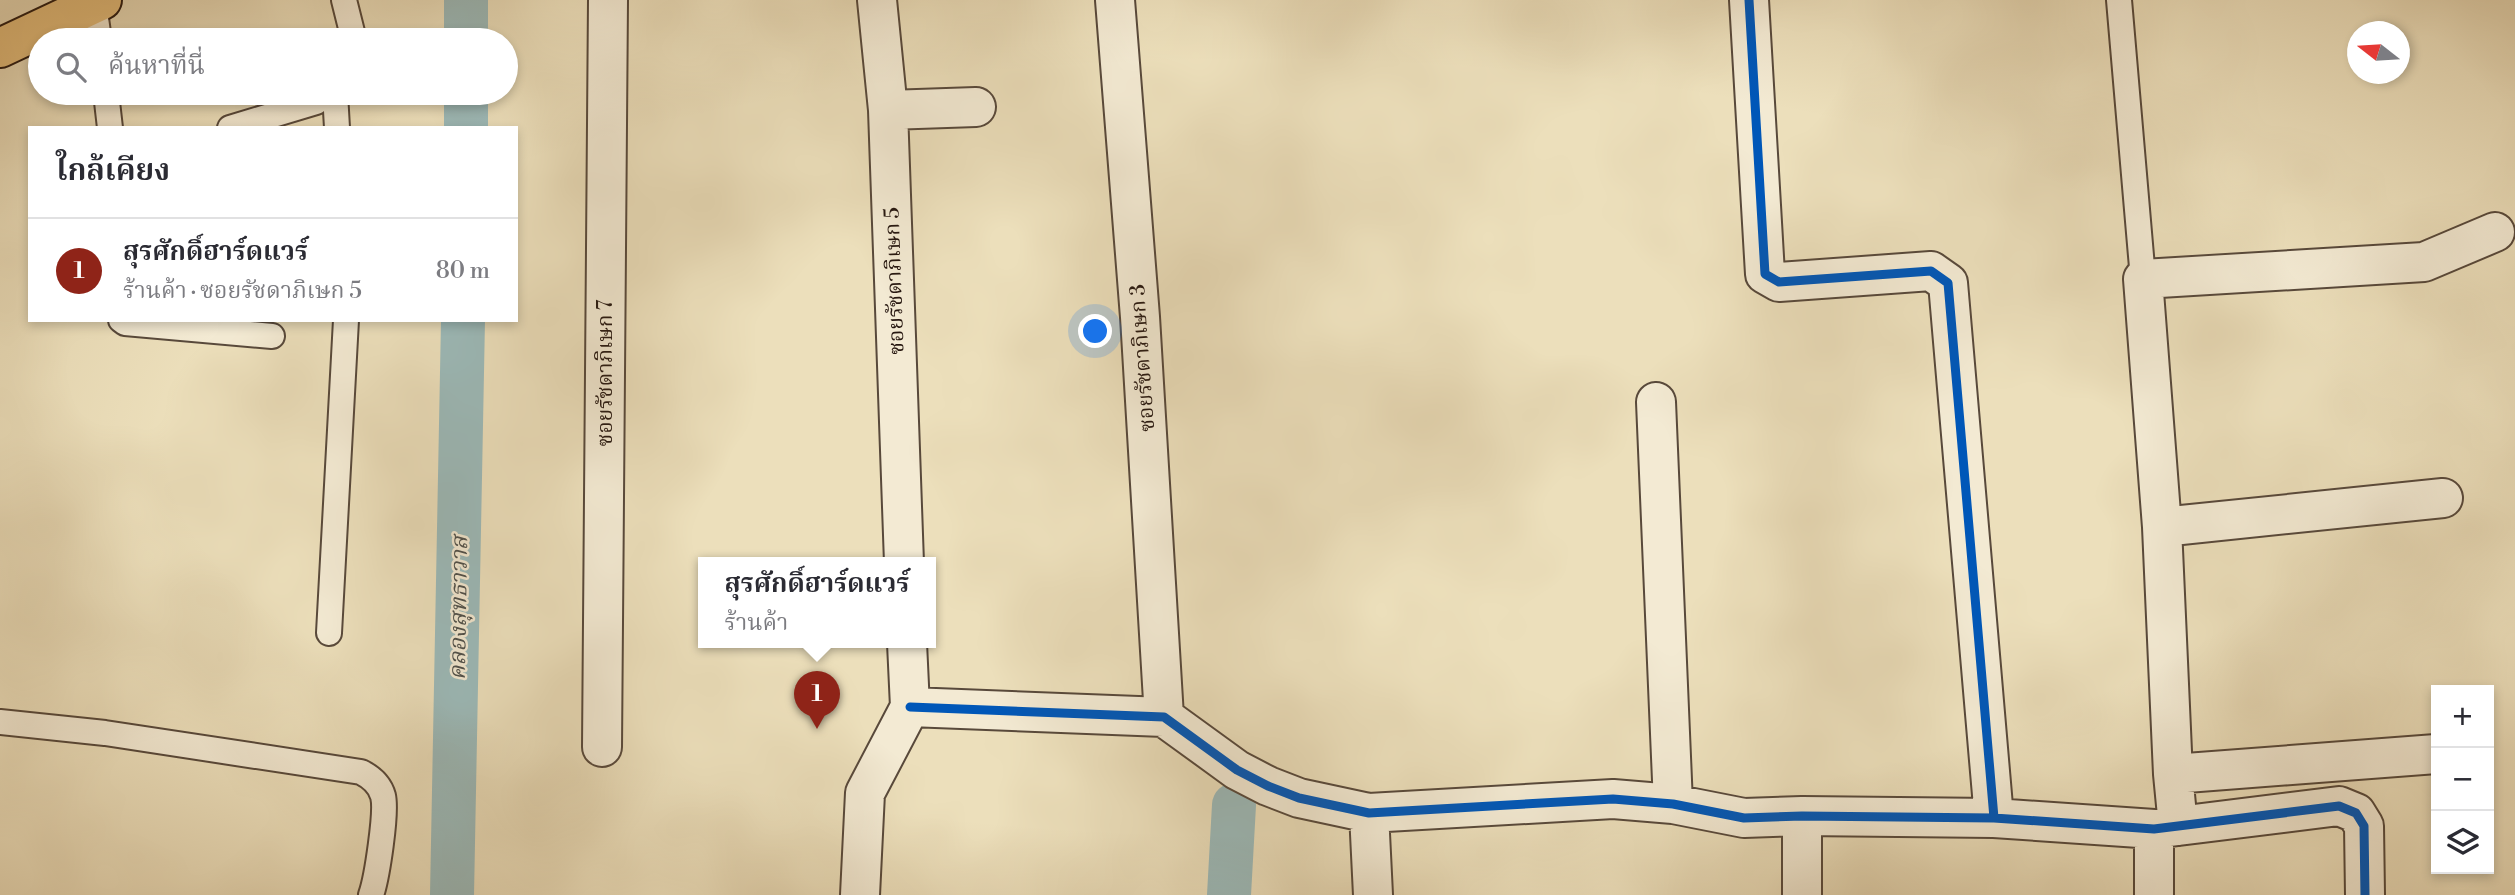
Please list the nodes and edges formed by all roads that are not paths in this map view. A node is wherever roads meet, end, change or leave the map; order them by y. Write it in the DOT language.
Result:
graph roads {
  1 [pos="344,0"];
  2 [pos="608,0"];
  3 [pos="877,0"];
  4 [pos="1115,0"];
  5 [pos="1749,0"];
  6 [pos="2119,0"];
  7 [pos="98,15"];
  8 [pos="59,28"];
  9 [pos="351,28"];
  10 [pos="28,39"];
  11 [pos="0,48"];
  12 [pos="107,105"];
  13 [pos="306,105"];
  14 [pos="336,105"];
  15 [pos="976,107"];
  16 [pos="888,110"];
  17 [pos="110,126"];
  18 [pos="237,126"];
  19 [pos="337,126"];
  20 [pos="2495,232"];
  21 [pos="2143,279"];
  22 [pos="124,322"];
  23 [pos="346,322"];
  24 [pos="272,336"];
  25 [pos="1656,402"];
  26 [pos="2443,498"];
  27 [pos="2162,527"];
  28 [pos="904,557"];
  29 [pos="329,633"];
  30 [pos="907,648"];
  31 [pos="909,707"];
  32 [pos="1164,717"];
  33 [pos="0,722"];
  34 [pos="602,747"];
  35 [pos="2431,754"];
  36 [pos="2173,774"];
  37 [pos="1673,804"];
  38 [pos="1369,813"];
  39 [pos="1802,816"];
  40 [pos="1994,818"];
  41 [pos="2166,827"];
  42 [pos="371,895"];
  43 [pos="860,895"];
  44 [pos="1373,895"];
  45 [pos="1802,895"];
  46 [pos="2154,895"];
  47 [pos="2365,895"];
  1 -- 9 [label="lane"];
  2 -- 34 [label="street, ซอยรัชดาภิเษก 7"];
  3 -- 16 [label="street, ซอยรัชดาภิเษก 5"];
  4 -- 32 [label="street, ซอยรัชดาภิเษก 3"];
  5 -- 40 [label="street"];
  6 -- 21 [label="lane"];
  7 -- 8 [label="main road"];
  10 -- 11 [label="main road"];
  12 -- 17 [label="lane"];
  13 -- 18 [label="lane"];
  14 -- 19 [label="lane"];
  15 -- 16 [label="street"];
  16 -- 28 [label="street, ซอยรัชดาภิเษก 5"];
  20 -- 21 [label="street"];
  21 -- 27 [label="street"];
  22 -- 24 [label="lane"];
  23 -- 29 [label="lane"];
  25 -- 37 [label="street"];
  26 -- 27 [label="street"];
  27 -- 36 [label="street"];
  30 -- 31 [label="street"];
  31 -- 32 [label="street"];
  31 -- 43 [label="street"];
  32 -- 38 [label="street"];
  33 -- 42 [label="lane"];
  35 -- 36 [label="street"];
  36 -- 41 [label="street"];
  37 -- 38 [label="street"];
  37 -- 39 [label="street"];
  38 -- 44 [label="street"];
  39 -- 40 [label="street"];
  39 -- 45 [label="street"];
  40 -- 41 [label="street"];
  41 -- 46 [label="street"];
  41 -- 47 [label="street"];
}
